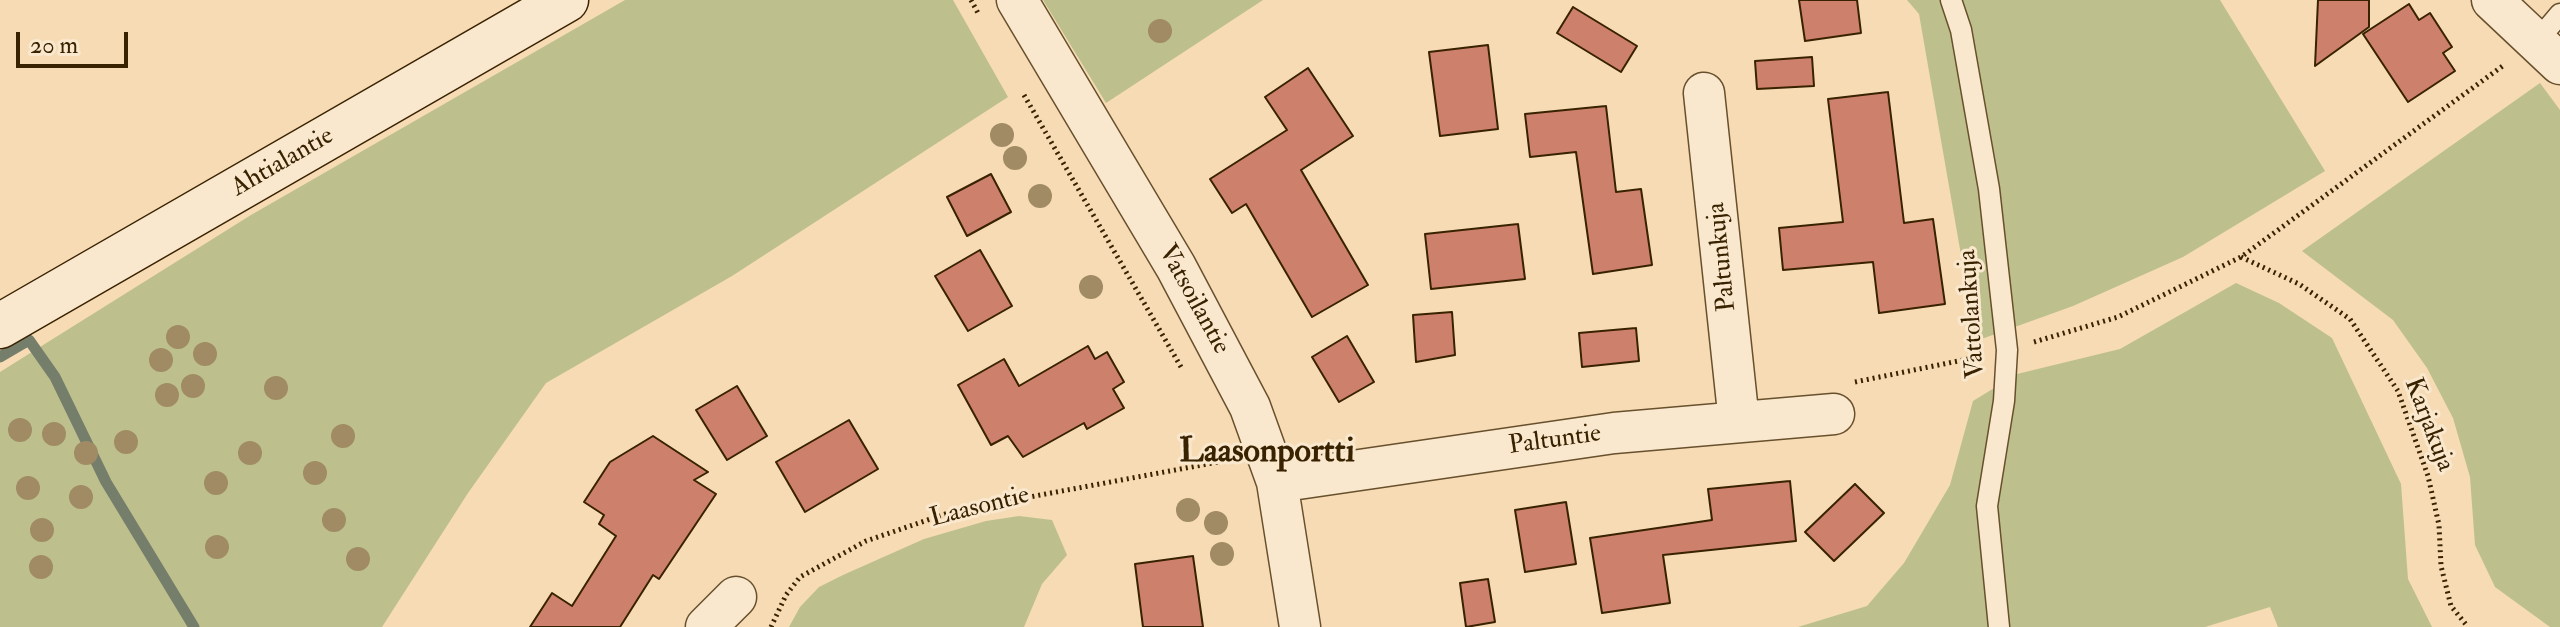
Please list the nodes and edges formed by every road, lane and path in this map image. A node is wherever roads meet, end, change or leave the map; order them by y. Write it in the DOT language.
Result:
graph roads {
  1 [pos="566,0"];
  2 [pos="971,0"];
  3 [pos="1017,0"];
  4 [pos="1951,0"];
  5 [pos="2492,0"];
  6 [pos="984,23"];
  7 [pos="2553,39"];
  8 [pos="1018,85"];
  9 [pos="1704,93"];
  10 [pos="2241,257"];
  11 [pos="0,326"];
  12 [pos="2007,350"];
  13 [pos="1184,372"];
  14 [pos="1880,379"];
  15 [pos="1834,414"];
  16 [pos="1739,422"];
  17 [pos="1222,445"];
  18 [pos="1227,460"];
  19 [pos="1233,474"];
  20 [pos="1277,482"];
  21 [pos="736,597"];
  22 [pos="706,627"];
  23 [pos="771,627"];
  24 [pos="1300,627"];
  25 [pos="1999,627"];
  26 [pos="2468,627"];
  1 -- 11 [label="street, Ahtialantie"];
  2 -- 6 [label="path"];
  3 -- 20 [label="street, Vatsoilantie"];
  4 -- 12 [label="lane, Vattolankuja"];
  5 -- 7 [label="street"];
  7 -- 10 [label="path"];
  8 -- 13 [label="path"];
  9 -- 16 [label="street, Paltunkuja"];
  10 -- 12 [label="path"];
  10 -- 26 [label="path, Karjakuja"];
  12 -- 14 [label="path"];
  12 -- 25 [label="lane, Vattolankuja"];
  15 -- 16 [label="street, Paltuntie"];
  16 -- 20 [label="street, Paltuntie"];
  17 -- 18 [label="path"];
  18 -- 19 [label="path"];
  18 -- 23 [label="path, Laasontie"];
  20 -- 24 [label="street, Vatsoilantie"];
  21 -- 22 [label="street"];
}
